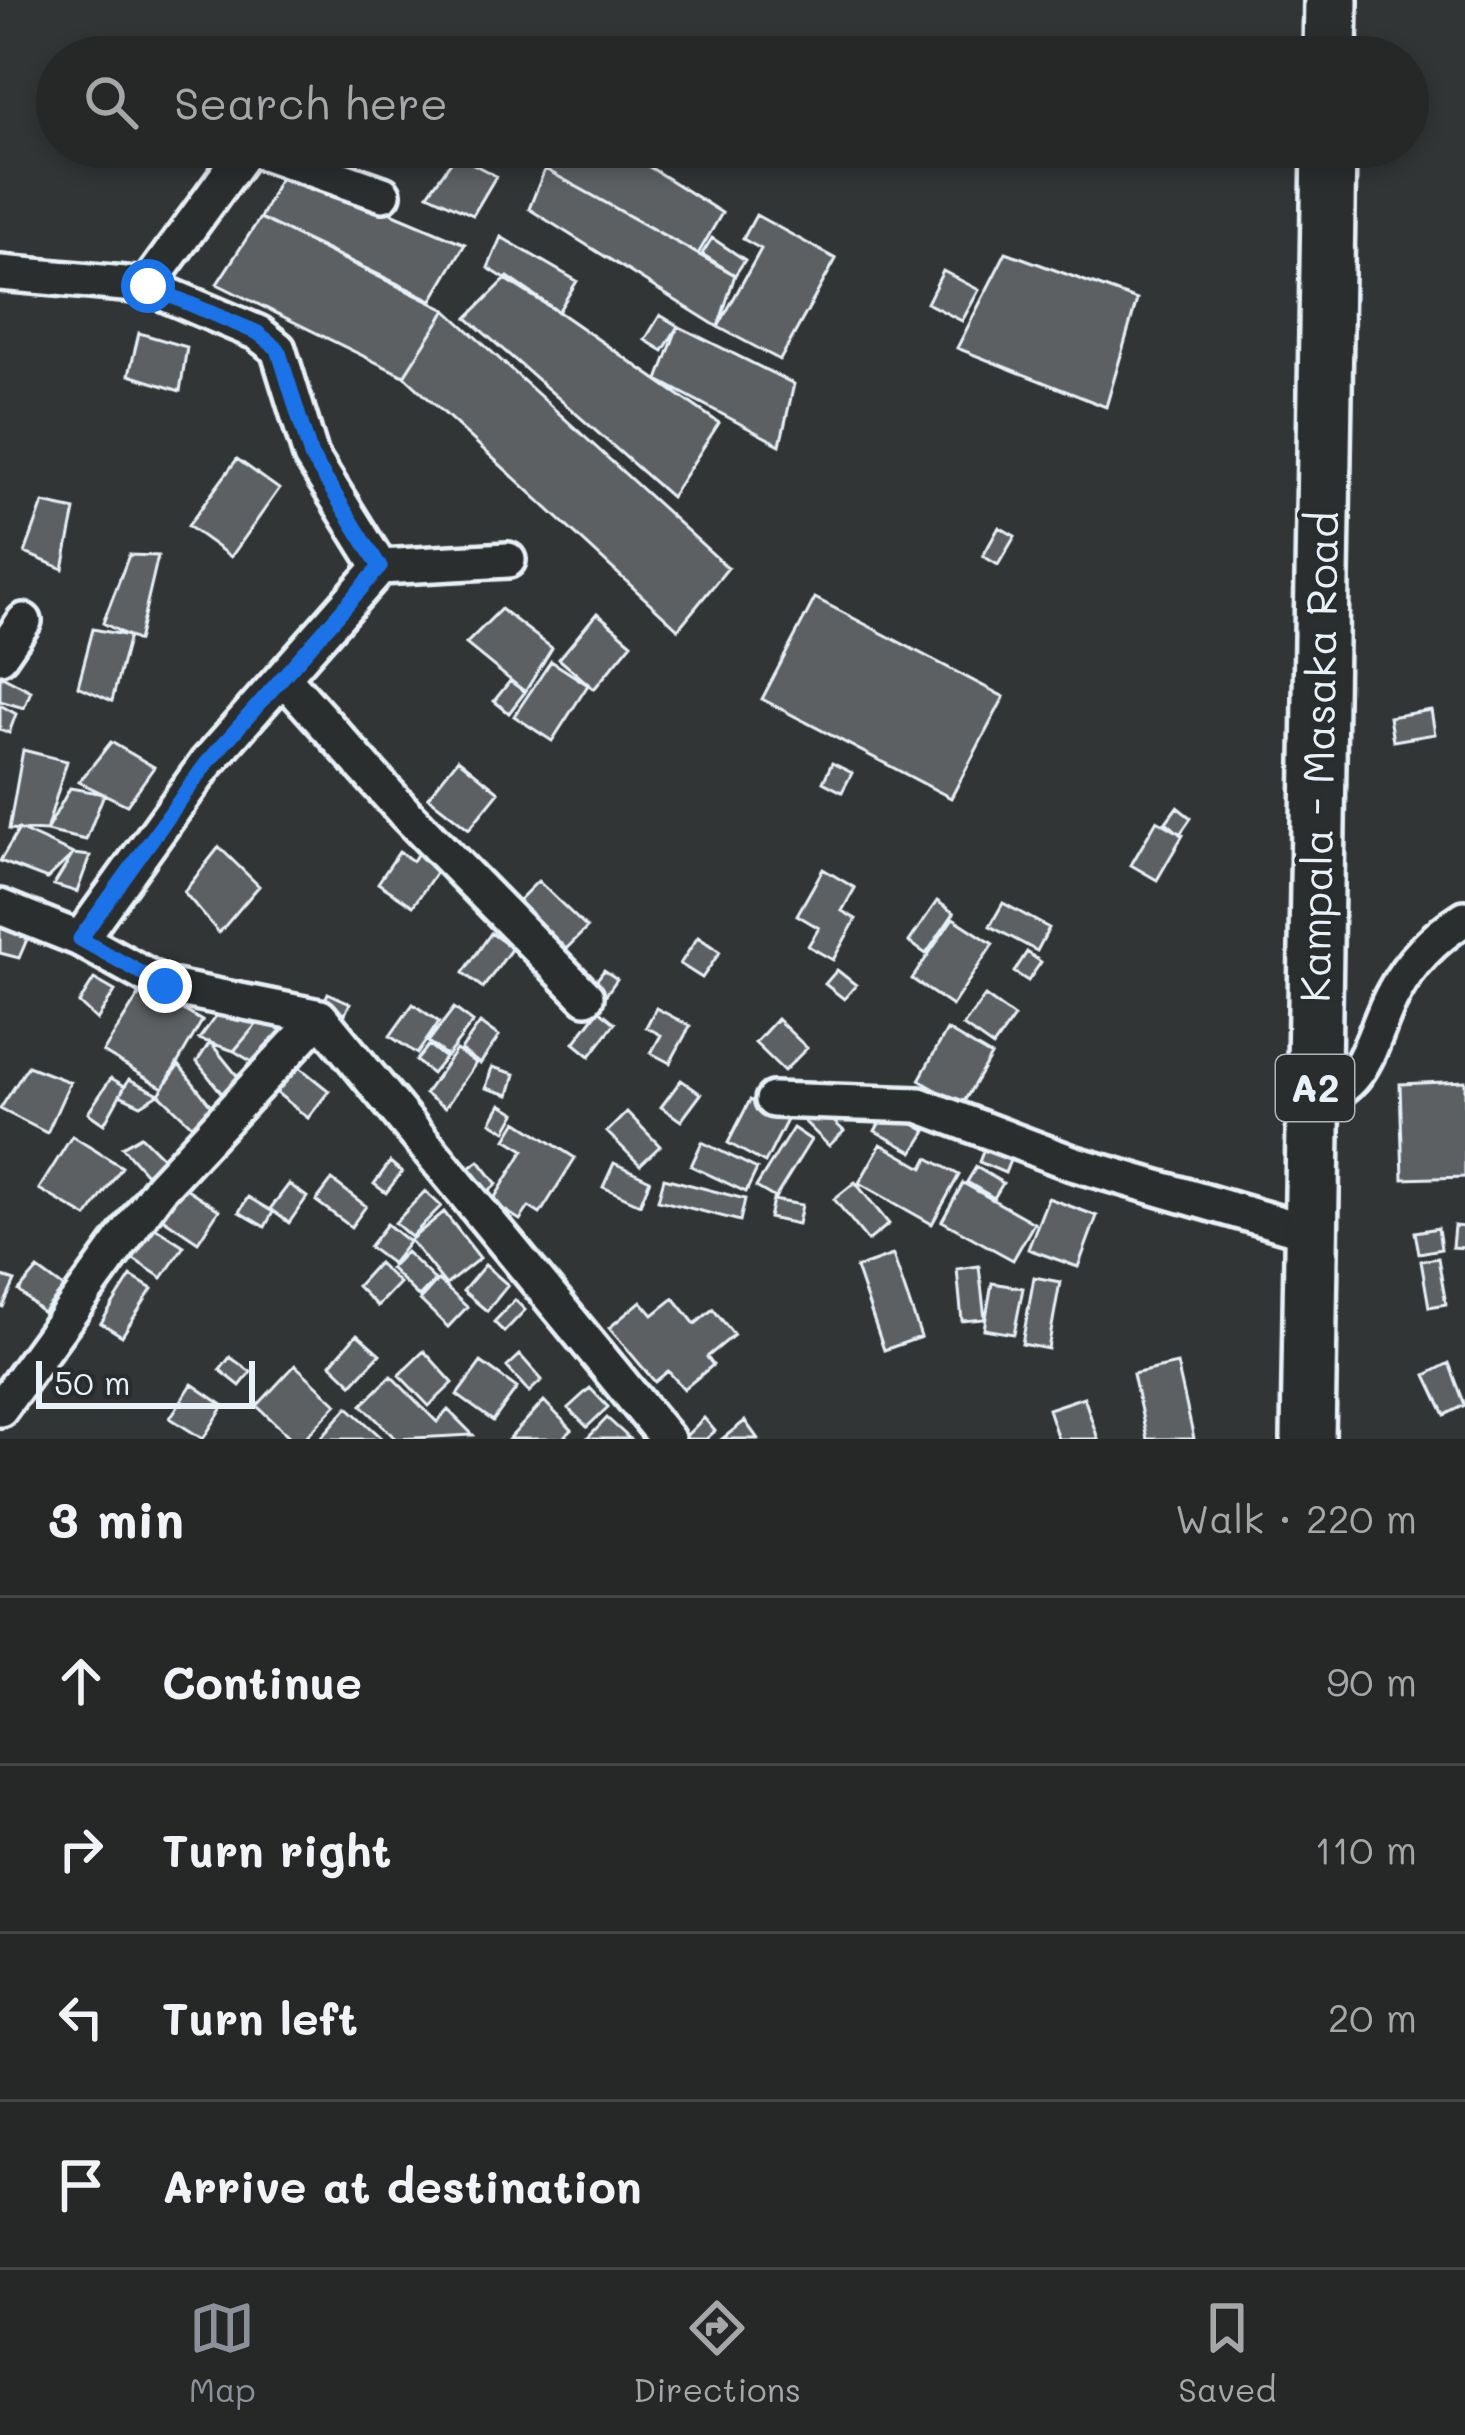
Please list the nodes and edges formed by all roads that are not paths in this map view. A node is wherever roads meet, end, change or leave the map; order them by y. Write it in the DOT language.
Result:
graph roads {
  1 [pos="1331,0"];
  2 [pos="1330,36"];
  3 [pos="234,168"];
  4 [pos="309,168"];
  5 [pos="1329,168"];
  6 [pos="383,194"];
  7 [pos="0,273"];
  8 [pos="148,286"];
  9 [pos="508,560"];
  10 [pos="380,567"];
  11 [pos="24,621"];
  12 [pos="0,656"];
  13 [pos="283,677"];
  14 [pos="0,907"];
  15 [pos="1465,918"];
  16 [pos="80,939"];
  17 [pos="586,997"];
  18 [pos="320,1017"];
  19 [pos="1316,1098"];
  20 [pos="773,1100"];
  21 [pos="1312,1233"];
  22 [pos="0,1409"];
  23 [pos="667,1439"];
  24 [pos="1308,1439"];
  1 -- 2 [label="main road"];
  3 -- 8 [label="street"];
  4 -- 6 [label="street"];
  5 -- 19 [label="main road, Kampala - Masaka Road / A2"];
  7 -- 8 [label="street"];
  8 -- 10 [label="street"];
  9 -- 10 [label="street"];
  10 -- 13 [label="street"];
  11 -- 12 [label="street"];
  13 -- 16 [label="street"];
  13 -- 17 [label="street"];
  14 -- 16 [label="street"];
  15 -- 19 [label="street"];
  16 -- 18 [label="street"];
  18 -- 22 [label="street"];
  18 -- 23 [label="street"];
  19 -- 21 [label="main road, Kampala - Masaka Road / A2"];
  20 -- 21 [label="street"];
  21 -- 24 [label="main road, Kampala - Masaka Road / A2"];
}
